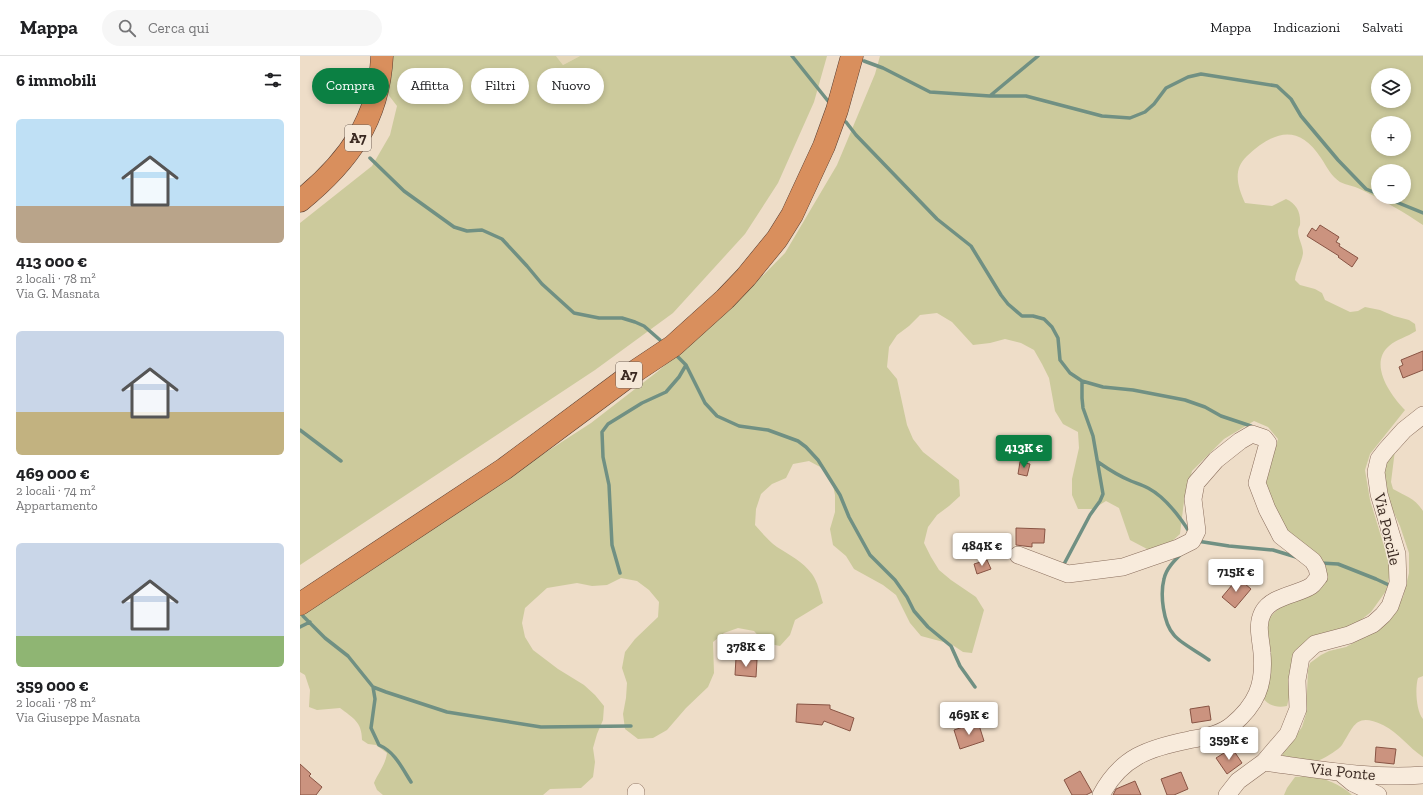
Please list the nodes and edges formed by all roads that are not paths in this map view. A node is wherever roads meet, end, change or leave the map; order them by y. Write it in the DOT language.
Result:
graph roads {
  1 [pos="382,56"];
  2 [pos="852,56"];
  3 [pos="300,201"];
  4 [pos="1423,415"];
  5 [pos="1018,555"];
  6 [pos="300,604"];
  7 [pos="1264,762"];
  8 [pos="1339,772"];
  9 [pos="1423,775"];
  10 [pos="1400,777"];
  11 [pos="1423,787"];
  12 [pos="1101,795"];
  13 [pos="1227,795"];
  14 [pos="1378,795"];
  1 -- 3 [label="highway, A7"];
  2 -- 6 [label="highway, A7"];
  4 -- 7 [label="street, Via Porcile"];
  5 -- 12 [label="street"];
  7 -- 8 [label="street, Via Ponte"];
  7 -- 13 [label="street, Via Porcile"];
  8 -- 10 [label="street, Via Ponte"];
  8 -- 14 [label="street"];
  9 -- 10 [label="street, Via Ponte"];
  10 -- 11 [label="street"];
}
